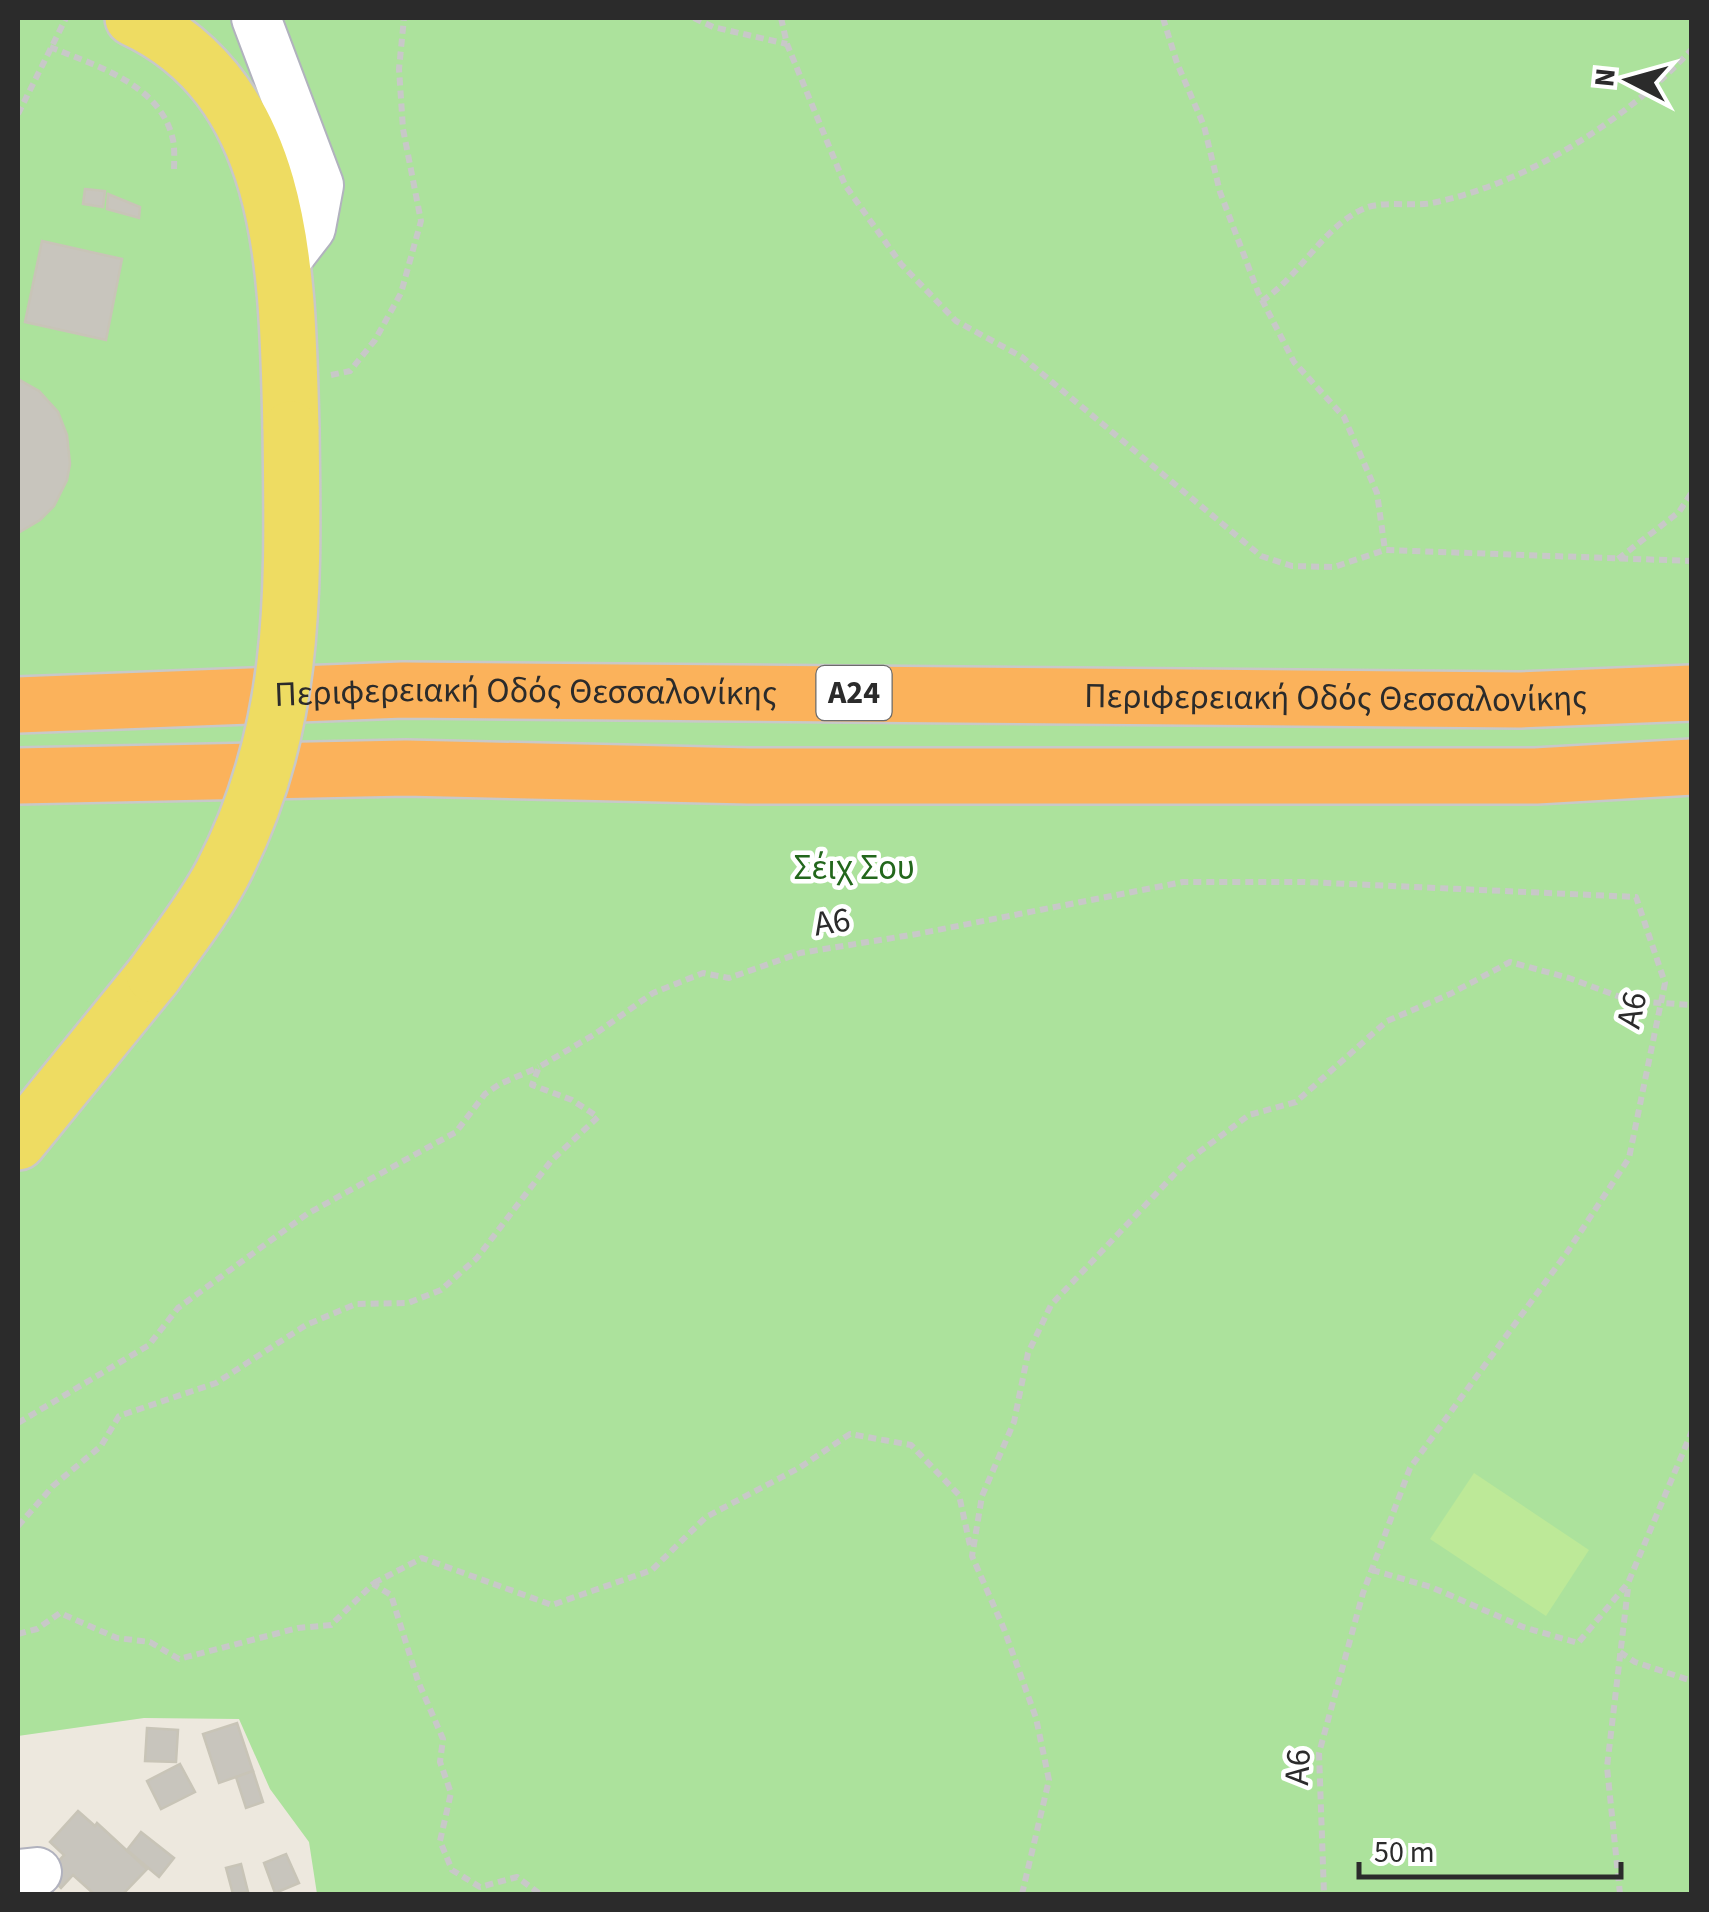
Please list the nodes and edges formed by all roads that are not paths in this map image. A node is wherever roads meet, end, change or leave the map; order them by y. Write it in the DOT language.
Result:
graph roads {
  1 [pos="133,18"];
  2 [pos="256,18"];
  3 [pos="284,264"];
  4 [pos="18,666"];
  5 [pos="1692,693"];
  6 [pos="258,694"];
  7 [pos="18,705"];
  8 [pos="1692,767"];
  9 [pos="18,776"];
  10 [pos="18,1142"];
  1 -- 3 [label="main road"];
  2 -- 3 [label="lane"];
  3 -- 10 [label="main road, bridge"];
  4 -- 6 [label="highway"];
  5 -- 6 [label="highway, Περιφερειακή Οδός Θεσσαλονίκης / Α24"];
  6 -- 7 [label="highway, Περιφερειακή Οδός Θεσσαλονίκης / Α24"];
  8 -- 9 [label="highway"];
}
